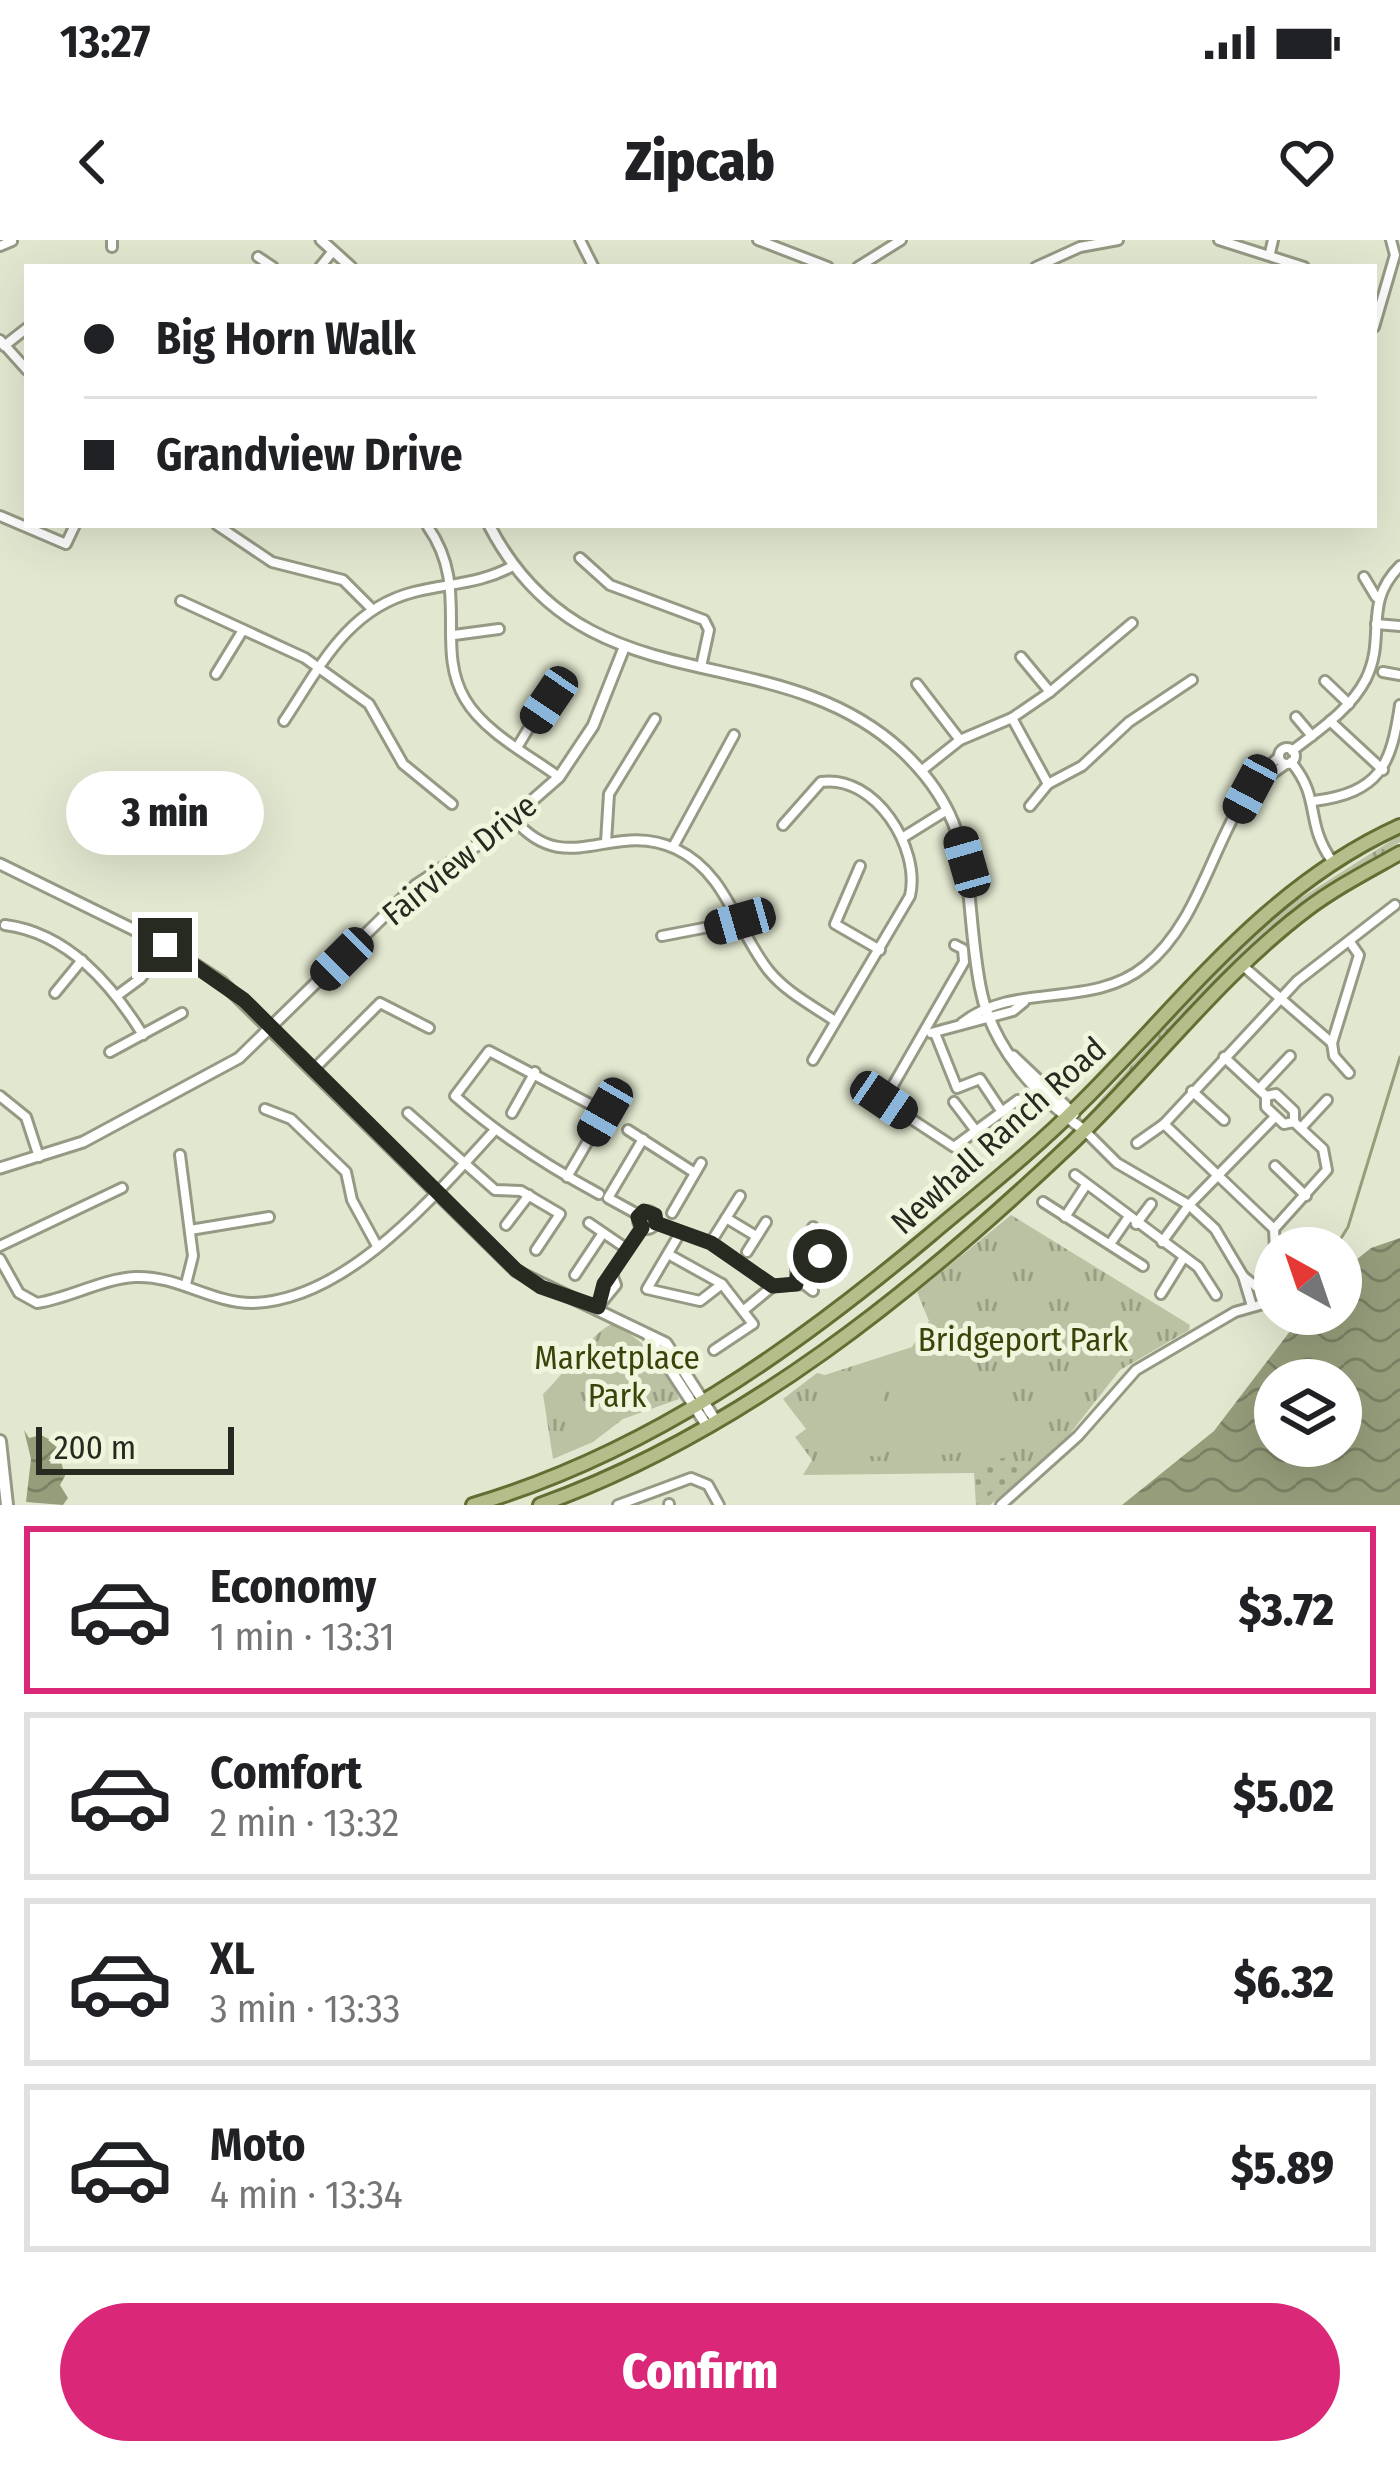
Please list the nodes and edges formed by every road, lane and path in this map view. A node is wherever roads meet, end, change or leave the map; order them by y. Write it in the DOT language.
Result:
graph roads {
  1 [pos="321,240"];
  2 [pos="758,240"];
  3 [pos="901,240"];
  4 [pos="1118,240"];
  5 [pos="1219,240"];
  6 [pos="1273,240"];
  7 [pos="1390,240"];
  8 [pos="12,241"];
  9 [pos="0,246"];
  10 [pos="333,251"];
  11 [pos="1270,253"];
  12 [pos="258,256"];
  13 [pos="269,264"];
  14 [pos="322,264"];
  15 [pos="348,264"];
  16 [pos="820,264"];
  17 [pos="863,264"];
  18 [pos="1043,264"];
  19 [pos="1297,264"];
  20 [pos="1377,298"];
  21 [pos="1385,302"];
  22 [pos="1377,320"];
  23 [pos="2,343"];
  24 [pos="24,367"];
  25 [pos="0,516"];
  26 [pos="74,528"];
  27 [pos="222,528"];
  28 [pos="429,528"];
  29 [pos="491,528"];
  30 [pos="580,558"];
  31 [pos="514,566"];
  32 [pos="1400,567"];
  33 [pos="1364,578"];
  34 [pos="453,587"];
  35 [pos="1376,597"];
  36 [pos="181,602"];
  37 [pos="370,607"];
  38 [pos="1132,622"];
  39 [pos="1376,624"];
  40 [pos="1400,626"];
  41 [pos="499,629"];
  42 [pos="243,630"];
  43 [pos="454,635"];
  44 [pos="624,648"];
  45 [pos="1021,657"];
  46 [pos="319,668"];
  47 [pos="700,669"];
  48 [pos="1384,672"];
  49 [pos="216,674"];
  50 [pos="1400,675"];
  51 [pos="1192,680"];
  52 [pos="557,681"];
  53 [pos="1325,681"];
  54 [pos="916,684"];
  55 [pos="1050,692"];
  56 [pos="1349,704"];
  57 [pos="1400,705"];
  58 [pos="1296,717"];
  59 [pos="1012,718"];
  60 [pos="655,719"];
  61 [pos="284,721"];
  62 [pos="1330,722"];
  63 [pos="734,735"];
  64 [pos="1312,736"];
  65 [pos="960,740"];
  66 [pos="518,746"];
  67 [pos="1286,761"];
  68 [pos="1383,770"];
  69 [pos="921,771"];
  70 [pos="559,777"];
  71 [pos="1048,784"];
  72 [pos="1314,801"];
  73 [pos="452,804"];
  74 [pos="1030,806"];
  75 [pos="947,810"];
  76 [pos="514,819"];
  77 [pos="783,824"];
  78 [pos="1400,826"];
  79 [pos="902,838"];
  80 [pos="606,842"];
  81 [pos="673,848"];
  82 [pos="1400,854"];
  83 [pos="1332,861"];
  84 [pos="0,864"];
  85 [pos="860,866"];
  86 [pos="1395,905"];
  87 [pos="740,921"];
  88 [pos="5,926"];
  89 [pos="662,936"];
  90 [pos="1350,942"];
  91 [pos="165,945"];
  92 [pos="955,945"];
  93 [pos="880,950"];
  94 [pos="82,960"];
  95 [pos="1243,966"];
  96 [pos="55,993"];
  97 [pos="118,995"];
  98 [pos="1279,1000"];
  99 [pos="182,1012"];
  100 [pos="988,1014"];
  101 [pos="835,1021"];
  102 [pos="273,1028"];
  103 [pos="429,1028"];
  104 [pos="930,1033"];
  105 [pos="143,1035"];
  106 [pos="1332,1043"];
  107 [pos="110,1052"];
  108 [pos="1290,1056"];
  109 [pos="1224,1057"];
  110 [pos="814,1060"];
  111 [pos="314,1069"];
  112 [pos="535,1072"];
  113 [pos="1349,1072"];
  114 [pos="1192,1091"];
  115 [pos="1262,1093"];
  116 [pos="0,1096"];
  117 [pos="1018,1100"];
  118 [pos="1327,1100"];
  119 [pos="953,1102"];
  120 [pos="265,1108"];
  121 [pos="1002,1112"];
  122 [pos="408,1113"];
  123 [pos="512,1113"];
  124 [pos="1069,1114"];
  125 [pos="1275,1117"];
  126 [pos="1224,1120"];
  127 [pos="1164,1124"];
  128 [pos="1298,1125"];
  129 [pos="495,1130"];
  130 [pos="628,1130"];
  131 [pos="1084,1130"];
  132 [pos="976,1131"];
  133 [pos="643,1139"];
  134 [pos="1137,1143"];
  135 [pos="180,1156"];
  136 [pos="39,1158"];
  137 [pos="701,1163"];
  138 [pos="467,1164"];
  139 [pos="1275,1166"];
  140 [pos="0,1168"];
  141 [pos="695,1173"];
  142 [pos="1075,1174"];
  143 [pos="567,1177"];
  144 [pos="1216,1177"];
  145 [pos="1086,1185"];
  146 [pos="122,1188"];
  147 [pos="439,1192"];
  148 [pos="529,1195"];
  149 [pos="603,1196"];
  150 [pos="740,1196"];
  151 [pos="1306,1196"];
  152 [pos="1043,1202"];
  153 [pos="1151,1204"];
  154 [pos="1189,1205"];
  155 [pos="672,1213"];
  156 [pos="639,1215"];
  157 [pos="1065,1216"];
  158 [pos="269,1217"];
  159 [pos="725,1219"];
  160 [pos="1132,1221"];
  161 [pos="589,1222"];
  162 [pos="766,1222"];
  163 [pos="656,1223"];
  164 [pos="506,1225"];
  165 [pos="813,1227"];
  166 [pos="1272,1227"];
  167 [pos="1276,1227"];
  168 [pos="642,1228"];
  169 [pos="190,1230"];
  170 [pos="603,1233"];
  171 [pos="680,1233"];
  172 [pos="756,1236"];
  173 [pos="807,1238"];
  174 [pos="1162,1242"];
  175 [pos="711,1243"];
  176 [pos="376,1244"];
  177 [pos="1110,1244"];
  178 [pos="0,1246"];
  179 [pos="627,1249"];
  180 [pos="536,1250"];
  181 [pos="748,1252"];
  182 [pos="802,1252"];
  183 [pos="668,1254"];
  184 [pos="1184,1257"];
  185 [pos="0,1259"];
  186 [pos="1143,1266"];
  187 [pos="575,1274"];
  188 [pos="186,1284"];
  189 [pos="722,1284"];
  190 [pos="796,1284"];
  191 [pos="773,1286"];
  192 [pos="813,1291"];
  193 [pos="1161,1294"];
  194 [pos="1216,1295"];
  195 [pos="598,1307"];
  196 [pos="744,1310"];
  197 [pos="714,1350"];
  198 [pos="701,1405"];
  199 [pos="712,1424"];
  200 [pos="0,1441"];
  201 [pos="7,1505"];
  202 [pos="473,1505"];
  203 [pos="540,1505"];
  204 [pos="619,1505"];
  205 [pos="719,1505"];
  206 [pos="1000,1505"];
  1 -- 10 [label="street"];
  2 -- 16 [label="street"];
  3 -- 17 [label="street"];
  4 -- 18 [label="street"];
  5 -- 11 [label="street"];
  6 -- 11 [label="street"];
  7 -- 21 [label="street"];
  8 -- 9 [label="street"];
  10 -- 14 [label="street"];
  10 -- 15 [label="street"];
  11 -- 19 [label="street"];
  12 -- 13 [label="street"];
  20 -- 21 [label="street"];
  21 -- 22 [label="street"];
  23 -- 24 [label="street"];
  25 -- 26 [label="street"];
  27 -- 37 [label="street"];
  28 -- 34 [label="street"];
  29 -- 31 [label="street"];
  30 -- 47 [label="street"];
  31 -- 34 [label="street"];
  31 -- 44 [label="street"];
  32 -- 35 [label="street"];
  33 -- 35 [label="street"];
  34 -- 37 [label="street"];
  34 -- 43 [label="street"];
  35 -- 39 [label="street"];
  36 -- 42 [label="street"];
  37 -- 46 [label="street"];
  38 -- 55 [label="street"];
  39 -- 40 [label="street"];
  39 -- 56 [label="street"];
  41 -- 43 [label="street"];
  42 -- 46 [label="street"];
  42 -- 49 [label="street"];
  43 -- 66 [label="street"];
  44 -- 47 [label="street"];
  44 -- 70 [label="street, Fairview Drive"];
  45 -- 55 [label="street"];
  46 -- 61 [label="street"];
  46 -- 73 [label="street"];
  47 -- 69 [label="street"];
  48 -- 50 [label="street"];
  51 -- 71 [label="street"];
  52 -- 66 [label="street"];
  53 -- 56 [label="street"];
  54 -- 65 [label="street"];
  55 -- 59 [label="street"];
  56 -- 62 [label="street"];
  57 -- 68 [label="street"];
  58 -- 64 [label="street"];
  59 -- 65 [label="street"];
  59 -- 71 [label="street"];
  60 -- 80 [label="street"];
  62 -- 64 [label="street"];
  62 -- 68 [label="street"];
  63 -- 81 [label="street"];
  64 -- 67 [label="street"];
  65 -- 69 [label="street"];
  66 -- 70 [label="street"];
  67 -- 72 [label="street"];
  67 -- 100 [label="street"];
  68 -- 72 [label="street"];
  69 -- 75 [label="street"];
  70 -- 76 [label="street, Fairview Drive"];
  71 -- 74 [label="street"];
  72 -- 83 [label="street"];
  75 -- 79 [label="street"];
  75 -- 100 [label="street"];
  76 -- 80 [label="street"];
  76 -- 102 [label="street, Fairview Drive"];
  77 -- 79 [label="street"];
  78 -- 83 [label="main road, Newhall Ranch Road"];
  79 -- 93 [label="street"];
  80 -- 81 [label="street"];
  81 -- 87 [label="street"];
  82 -- 95 [label="main road, Newhall Ranch Road"];
  83 -- 124 [label="main road, Newhall Ranch Road"];
  84 -- 91 [label="street"];
  85 -- 93 [label="street"];
  86 -- 90 [label="street"];
  87 -- 89 [label="street"];
  87 -- 101 [label="street"];
  88 -- 94 [label="street"];
  90 -- 98 [label="street"];
  90 -- 106 [label="street"];
  91 -- 97 [label="street"];
  91 -- 102 [label="street"];
  92 -- 104 [label="street"];
  93 -- 101 [label="street"];
  94 -- 96 [label="street"];
  94 -- 97 [label="street"];
  95 -- 98 [label="street"];
  95 -- 131 [label="main road, Newhall Ranch Road"];
  97 -- 105 [label="street"];
  98 -- 106 [label="street"];
  98 -- 109 [label="street"];
  99 -- 105 [label="street"];
  100 -- 104 [label="street"];
  100 -- 124 [label="street"];
  101 -- 110 [label="street"];
  102 -- 111 [label="street"];
  102 -- 136 [label="street, Fairview Drive"];
  103 -- 111 [label="street"];
  104 -- 121 [label="street"];
  104 -- 132 [label="street"];
  105 -- 107 [label="street"];
  106 -- 113 [label="street"];
  108 -- 115 [label="street"];
  109 -- 114 [label="street"];
  109 -- 115 [label="street"];
  111 -- 147 [label="street"];
  112 -- 123 [label="street"];
  112 -- 129 [label="street"];
  112 -- 143 [label="street"];
  114 -- 126 [label="street"];
  114 -- 127 [label="street"];
  115 -- 125 [label="street"];
  115 -- 128 [label="street"];
  116 -- 136 [label="street"];
  117 -- 121 [label="street"];
  118 -- 128 [label="street"];
  119 -- 132 [label="street"];
  120 -- 176 [label="street"];
  121 -- 132 [label="street"];
  122 -- 138 [label="street"];
  124 -- 131 [label="street"];
  124 -- 198 [label="main road, Newhall Ranch Road"];
  125 -- 128 [label="street"];
  125 -- 144 [label="street"];
  127 -- 134 [label="street"];
  127 -- 144 [label="street"];
  128 -- 151 [label="street"];
  129 -- 138 [label="street"];
  129 -- 143 [label="street"];
  130 -- 133 [label="street"];
  131 -- 154 [label="street"];
  131 -- 199 [label="main road, Newhall Ranch Road"];
  133 -- 141 [label="street"];
  133 -- 149 [label="street"];
  135 -- 169 [label="street"];
  136 -- 140 [label="street, Fairview Drive"];
  137 -- 141 [label="street"];
  138 -- 147 [label="street"];
  138 -- 148 [label="street"];
  139 -- 151 [label="street"];
  141 -- 155 [label="street"];
  142 -- 145 [label="street"];
  143 -- 149 [label="street"];
  144 -- 154 [label="street"];
  144 -- 166 [label="street"];
  145 -- 157 [label="street"];
  145 -- 160 [label="street"];
  146 -- 178 [label="street"];
  147 -- 176 [label="street"];
  147 -- 195 [label="street"];
  148 -- 164 [label="street"];
  148 -- 180 [label="street"];
  149 -- 156 [label="street"];
  150 -- 159 [label="street"];
  151 -- 167 [label="street"];
  152 -- 157 [label="street"];
  153 -- 160 [label="street"];
  154 -- 174 [label="street"];
  154 -- 206 [label="street"];
  156 -- 163 [label="street"];
  156 -- 168 [label="street"];
  157 -- 177 [label="street"];
  158 -- 169 [label="street"];
  159 -- 172 [label="street"];
  159 -- 175 [label="street"];
  160 -- 174 [label="street"];
  160 -- 177 [label="street"];
  161 -- 170 [label="street"];
  162 -- 172 [label="street"];
  163 -- 168 [label="street"];
  163 -- 171 [label="street"];
  165 -- 173 [label="street"];
  168 -- 179 [label="street"];
  169 -- 188 [label="street"];
  170 -- 179 [label="street"];
  170 -- 187 [label="street"];
  171 -- 175 [label="street"];
  171 -- 183 [label="street"];
  172 -- 181 [label="street"];
  173 -- 182 [label="street"];
  173 -- 182 [label="street"];
  174 -- 184 [label="street"];
  175 -- 191 [label="street"];
  176 -- 188 [label="street"];
  177 -- 186 [label="street"];
  179 -- 195 [label="street"];
  182 -- 190 [label="street"];
  183 -- 189 [label="street"];
  183 -- 189 [label="street"];
  184 -- 193 [label="street"];
  184 -- 194 [label="street"];
  185 -- 188 [label="street"];
  189 -- 196 [label="street"];
  190 -- 191 [label="street"];
  190 -- 192 [label="street"];
  191 -- 196 [label="street"];
  195 -- 198 [label="street"];
  196 -- 197 [label="street"];
  198 -- 199 [label="street"];
  198 -- 202 [label="main road, Newhall Ranch Road"];
  199 -- 203 [label="main road, Newhall Ranch Road"];
  200 -- 201 [label="main road"];
  204 -- 205 [label="street"];
}
